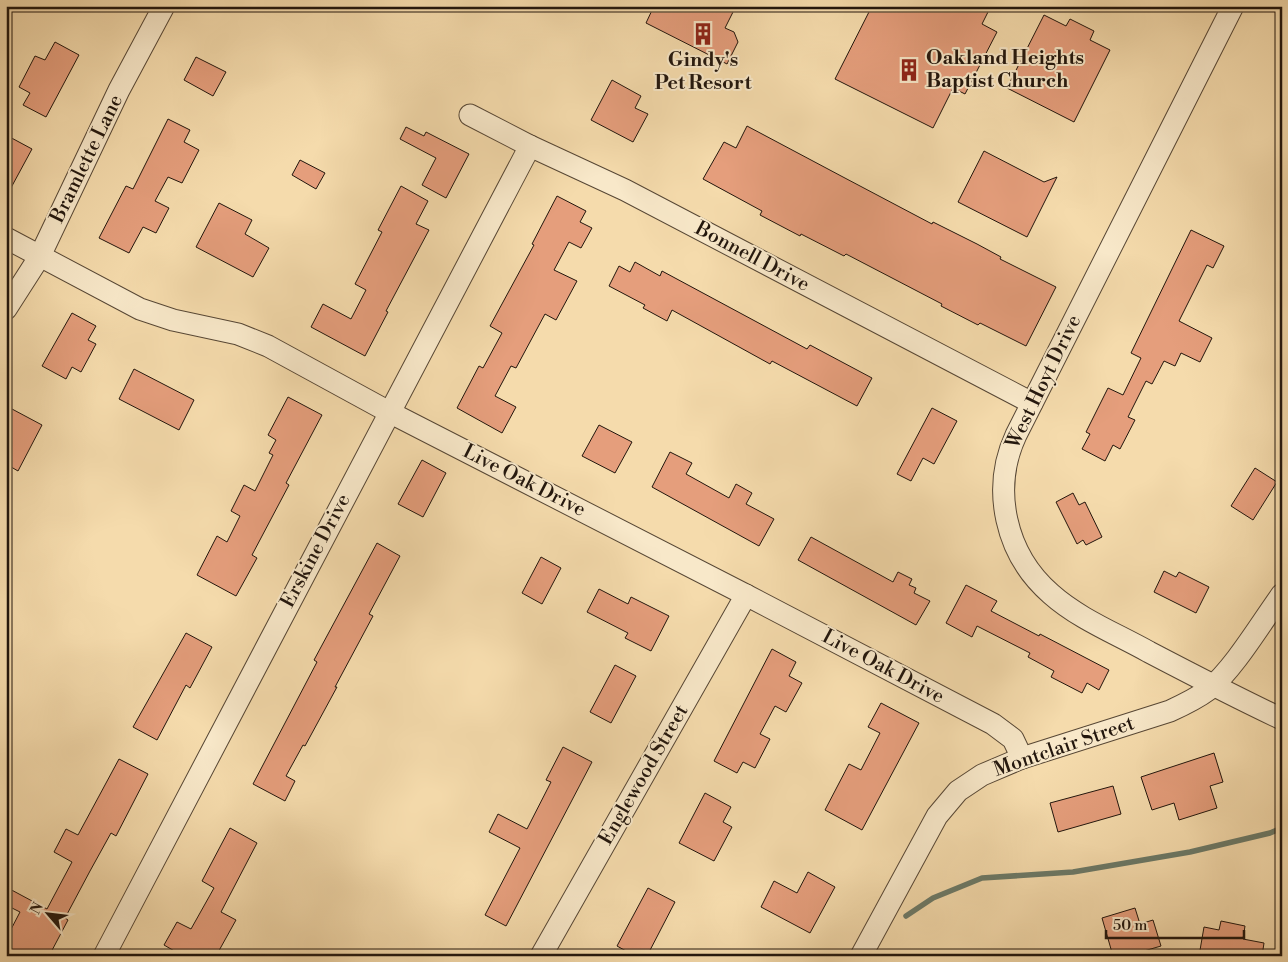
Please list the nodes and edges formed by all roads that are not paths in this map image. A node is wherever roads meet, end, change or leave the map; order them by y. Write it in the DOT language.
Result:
graph roads {
  1 [pos="164,6"];
  2 [pos="1233,6"];
  3 [pos="470,115"];
  4 [pos="530,146"];
  5 [pos="6,238"];
  6 [pos="40,256"];
  7 [pos="6,310"];
  8 [pos="1032,403"];
  9 [pos="389,412"];
  10 [pos="1282,594"];
  11 [pos="746,595"];
  12 [pos="1213,686"];
  13 [pos="1282,720"];
  14 [pos="1022,758"];
  15 [pos="546,954"];
  16 [pos="104,956"];
  17 [pos="861,956"];
  1 -- 6 [label="street, Bramlette Lane"];
  2 -- 8 [label="street, West Hoyt Drive"];
  3 -- 4 [label="street, Bonnell Drive"];
  4 -- 8 [label="street, Bonnell Drive"];
  4 -- 9 [label="street, Erskine Drive"];
  5 -- 6 [label="street, Live Oak Drive"];
  6 -- 7 [label="street, Bramlette Lane"];
  6 -- 9 [label="street, Live Oak Drive"];
  8 -- 12 [label="street, West Hoyt Drive"];
  9 -- 11 [label="street, Live Oak Drive"];
  9 -- 16 [label="street, Erskine Drive"];
  10 -- 12 [label="street, Montclair Street"];
  11 -- 14 [label="street, Live Oak Drive"];
  11 -- 15 [label="street, Englewood Street"];
  12 -- 13 [label="street, West Hoyt Drive"];
  12 -- 14 [label="street, Montclair Street"];
  14 -- 17 [label="street, Montclair Street"];
}
